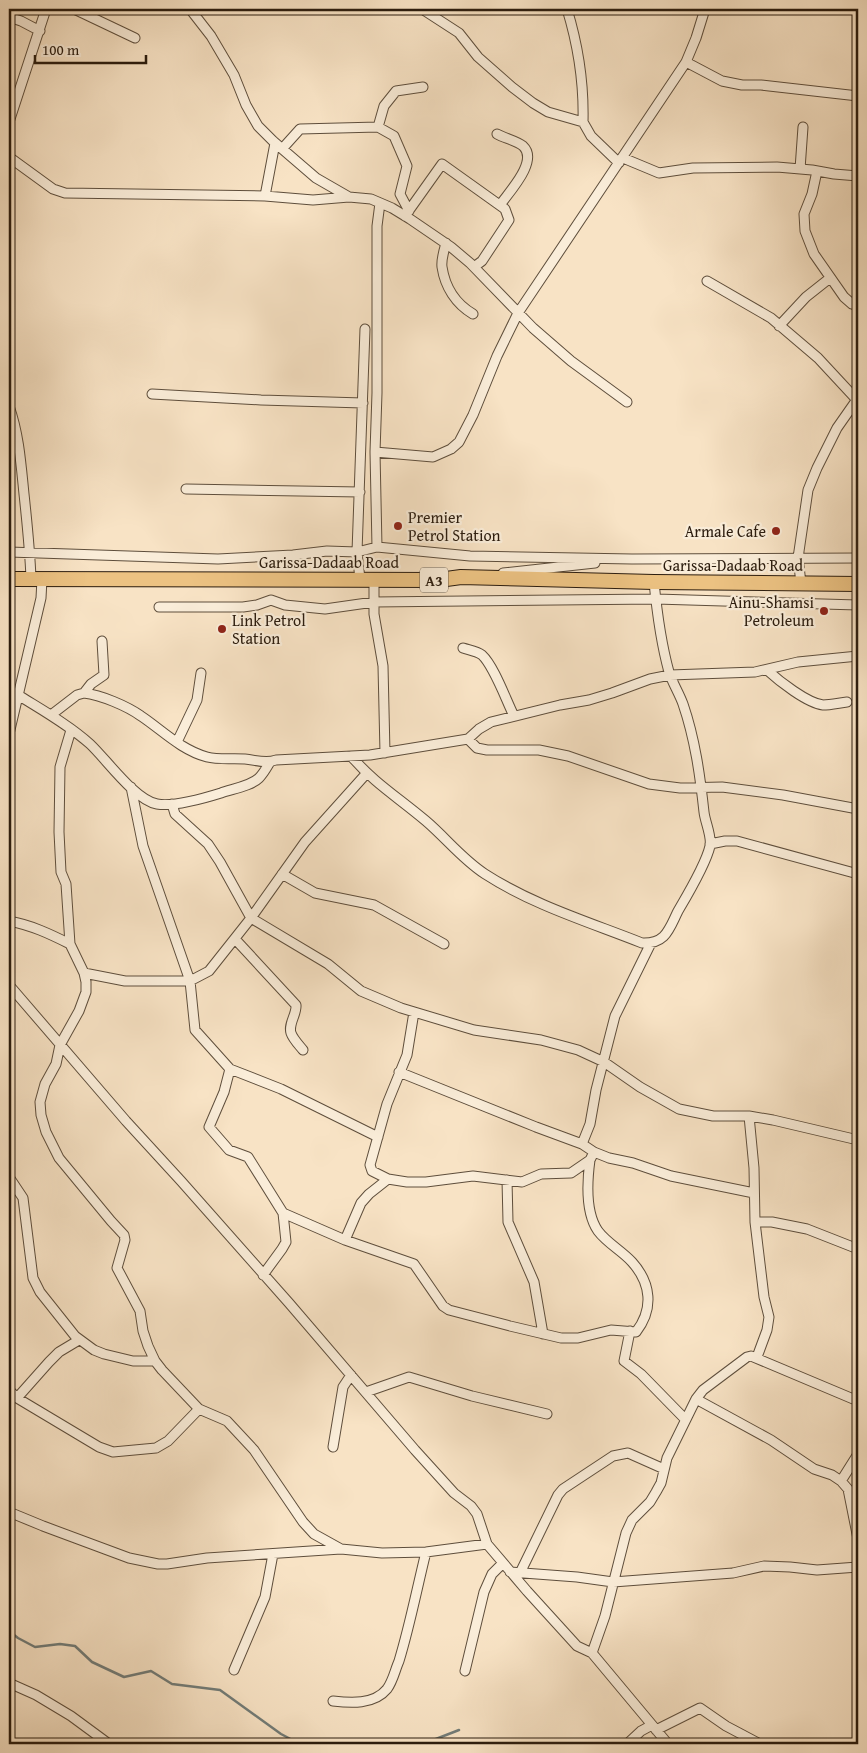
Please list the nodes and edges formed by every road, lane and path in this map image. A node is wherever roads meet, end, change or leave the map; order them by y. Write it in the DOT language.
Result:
graph roads {
  1 [pos="46,9"];
  2 [pos="74,9"];
  3 [pos="190,9"];
  4 [pos="422,9"];
  5 [pos="567,9"];
  6 [pos="704,9"];
  7 [pos="9,17"];
  8 [pos="40,32"];
  9 [pos="135,38"];
  10 [pos="686,62"];
  11 [pos="423,87"];
  12 [pos="858,96"];
  13 [pos="9,122"];
  14 [pos="583,122"];
  15 [pos="378,127"];
  16 [pos="803,127"];
  17 [pos="497,134"];
  18 [pos="278,146"];
  19 [pos="9,157"];
  20 [pos="621,161"];
  21 [pos="800,169"];
  22 [pos="817,171"];
  23 [pos="858,176"];
  24 [pos="265,196"];
  25 [pos="349,197"];
  26 [pos="380,203"];
  27 [pos="500,205"];
  28 [pos="407,214"];
  29 [pos="446,244"];
  30 [pos="474,267"];
  31 [pos="830,278"];
  32 [pos="707,281"];
  33 [pos="858,306"];
  34 [pos="518,312"];
  35 [pos="473,314"];
  36 [pos="779,326"];
  37 [pos="365,329"];
  38 [pos="152,394"];
  39 [pos="857,399"];
  40 [pos="627,402"];
  41 [pos="363,403"];
  42 [pos="9,406"];
  43 [pos="375,452"];
  44 [pos="186,489"];
  45 [pos="360,492"];
  46 [pos="376,547"];
  47 [pos="9,552"];
  48 [pos="30,552"];
  49 [pos="358,552"];
  50 [pos="798,558"];
  51 [pos="858,558"];
  52 [pos="632,559"];
  53 [pos="461,577"];
  54 [pos="9,579"];
  55 [pos="36,579"];
  56 [pos="367,579"];
  57 [pos="654,582"];
  58 [pos="801,584"];
  59 [pos="858,584"];
  60 [pos="656,599"];
  61 [pos="374,602"];
  62 [pos="858,605"];
  63 [pos="160,607"];
  64 [pos="102,641"];
  65 [pos="463,648"];
  66 [pos="858,656"];
  67 [pos="766,670"];
  68 [pos="201,673"];
  69 [pos="670,675"];
  70 [pos="84,693"];
  71 [pos="18,695"];
  72 [pos="847,702"];
  73 [pos="51,716"];
  74 [pos="514,716"];
  75 [pos="71,730"];
  76 [pos="9,734"];
  77 [pos="468,739"];
  78 [pos="177,742"];
  79 [pos="385,753"];
  80 [pos="351,756"];
  81 [pos="270,762"];
  82 [pos="366,774"];
  83 [pos="130,787"];
  84 [pos="702,788"];
  85 [pos="172,804"];
  86 [pos="858,809"];
  87 [pos="710,844"];
  88 [pos="282,874"];
  89 [pos="858,874"];
  90 [pos="251,918"];
  91 [pos="9,920"];
  92 [pos="235,939"];
  93 [pos="651,943"];
  94 [pos="70,944"];
  95 [pos="444,944"];
  96 [pos="84,974"];
  97 [pos="190,981"];
  98 [pos="9,986"];
  99 [pos="414,1012"];
  100 [pos="60,1045"];
  101 [pos="302,1050"];
  102 [pos="604,1062"];
  103 [pos="230,1069"];
  104 [pos="399,1072"];
  105 [pos="749,1116"];
  106 [pos="378,1137"];
  107 [pos="858,1140"];
  108 [pos="582,1144"];
  109 [pos="592,1156"];
  110 [pos="9,1177"];
  111 [pos="388,1179"];
  112 [pos="507,1180"];
  113 [pos="754,1193"];
  114 [pos="283,1213"];
  115 [pos="755,1222"];
  116 [pos="345,1240"];
  117 [pos="858,1249"];
  118 [pos="263,1275"];
  119 [pos="630,1331"];
  120 [pos="543,1334"];
  121 [pos="79,1340"];
  122 [pos="757,1357"];
  123 [pos="155,1361"];
  124 [pos="351,1375"];
  125 [pos="9,1390"];
  126 [pos="366,1392"];
  127 [pos="17,1398"];
  128 [pos="696,1399"];
  129 [pos="858,1401"];
  130 [pos="199,1409"];
  131 [pos="547,1414"];
  132 [pos="685,1419"];
  133 [pos="333,1447"];
  134 [pos="858,1454"];
  135 [pos="664,1470"];
  136 [pos="841,1481"];
  137 [pos="9,1512"];
  138 [pos="858,1539"];
  139 [pos="487,1544"];
  140 [pos="341,1550"];
  141 [pos="426,1552"];
  142 [pos="273,1554"];
  143 [pos="503,1563"];
  144 [pos="858,1567"];
  145 [pos="515,1573"];
  146 [pos="613,1582"];
  147 [pos="592,1653"];
  148 [pos="234,1670"];
  149 [pos="465,1671"];
  150 [pos="9,1683"];
  151 [pos="332,1701"];
  152 [pos="654,1727"];
  153 [pos="109,1744"];
  154 [pos="627,1744"];
  155 [pos="667,1744"];
  156 [pos="760,1744"];
  1 -- 8 [label="street"];
  2 -- 9 [label="street"];
  3 -- 18 [label="street"];
  4 -- 14 [label="street"];
  5 -- 14 [label="street"];
  6 -- 10 [label="street"];
  7 -- 8 [label="street"];
  8 -- 13 [label="street"];
  10 -- 12 [label="street"];
  10 -- 20 [label="street"];
  11 -- 15 [label="street"];
  14 -- 20 [label="street"];
  15 -- 18 [label="street"];
  15 -- 28 [label="street"];
  16 -- 21 [label="street"];
  17 -- 27 [label="street"];
  18 -- 24 [label="street"];
  18 -- 25 [label="street"];
  19 -- 24 [label="street"];
  20 -- 21 [label="street"];
  20 -- 34 [label="street"];
  21 -- 22 [label="street"];
  22 -- 23 [label="street"];
  22 -- 31 [label="street"];
  24 -- 25 [label="street"];
  25 -- 26 [label="street"];
  26 -- 28 [label="street"];
  26 -- 43 [label="street"];
  27 -- 28 [label="street"];
  27 -- 30 [label="street"];
  28 -- 29 [label="street"];
  29 -- 30 [label="street"];
  29 -- 35 [label="street"];
  30 -- 34 [label="street"];
  31 -- 33 [label="street"];
  31 -- 36 [label="street"];
  32 -- 36 [label="street"];
  34 -- 40 [label="street"];
  34 -- 43 [label="street"];
  36 -- 39 [label="street"];
  37 -- 41 [label="street"];
  38 -- 41 [label="street"];
  39 -- 50 [label="street"];
  41 -- 45 [label="street"];
  42 -- 48 [label="street"];
  43 -- 46 [label="street"];
  44 -- 45 [label="street"];
  45 -- 49 [label="street"];
  46 -- 49 [label="street"];
  46 -- 52 [label="street"];
  47 -- 48 [label="street"];
  48 -- 49 [label="street"];
  48 -- 55 [label="street"];
  49 -- 56 [label="street"];
  50 -- 51 [label="street"];
  50 -- 52 [label="street"];
  50 -- 58 [label="street"];
  52 -- 53 [label="street"];
  53 -- 56 [label="highway, Garissa-Dadaab Road / A3"];
  53 -- 57 [label="highway, Garissa-Dadaab Road / A3"];
  54 -- 55 [label="highway, Garissa-Dadaab Road / A3"];
  55 -- 56 [label="highway, Garissa-Dadaab Road / A3"];
  55 -- 71 [label="street"];
  56 -- 61 [label="street"];
  57 -- 58 [label="highway, Garissa-Dadaab Road / A3"];
  57 -- 60 [label="street"];
  58 -- 59 [label="highway, Garissa-Dadaab Road / A3"];
  60 -- 61 [label="street"];
  60 -- 62 [label="street"];
  60 -- 69 [label="street"];
  61 -- 63 [label="street"];
  61 -- 79 [label="street"];
  64 -- 70 [label="street"];
  65 -- 74 [label="street"];
  66 -- 67 [label="street"];
  67 -- 69 [label="street"];
  67 -- 72 [label="street"];
  68 -- 78 [label="street"];
  69 -- 74 [label="street"];
  69 -- 84 [label="street"];
  70 -- 73 [label="street"];
  70 -- 78 [label="street"];
  71 -- 73 [label="street"];
  71 -- 76 [label="street"];
  73 -- 75 [label="street"];
  74 -- 77 [label="street"];
  75 -- 83 [label="street"];
  75 -- 94 [label="street"];
  77 -- 79 [label="street"];
  77 -- 84 [label="street"];
  78 -- 81 [label="street"];
  79 -- 80 [label="street"];
  80 -- 81 [label="street"];
  80 -- 82 [label="street"];
  81 -- 85 [label="street"];
  82 -- 88 [label="street"];
  82 -- 93 [label="street"];
  83 -- 85 [label="street"];
  83 -- 97 [label="street"];
  84 -- 86 [label="street"];
  84 -- 87 [label="street"];
  85 -- 90 [label="street"];
  87 -- 89 [label="street"];
  87 -- 93 [label="street"];
  88 -- 90 [label="street"];
  88 -- 95 [label="street"];
  90 -- 92 [label="street"];
  90 -- 99 [label="street"];
  91 -- 94 [label="street"];
  92 -- 97 [label="street"];
  92 -- 101 [label="street"];
  93 -- 102 [label="street"];
  94 -- 96 [label="street"];
  96 -- 97 [label="street"];
  96 -- 100 [label="street"];
  97 -- 103 [label="street"];
  98 -- 100 [label="street"];
  99 -- 102 [label="street"];
  99 -- 104 [label="street"];
  100 -- 118 [label="street"];
  100 -- 123 [label="street"];
  102 -- 105 [label="street"];
  102 -- 108 [label="street"];
  103 -- 106 [label="street"];
  103 -- 114 [label="street"];
  104 -- 106 [label="street"];
  104 -- 108 [label="street"];
  105 -- 107 [label="street"];
  105 -- 113 [label="street"];
  106 -- 111 [label="street"];
  108 -- 109 [label="street"];
  109 -- 112 [label="street"];
  109 -- 113 [label="street"];
  109 -- 119 [label="street"];
  110 -- 121 [label="street"];
  111 -- 112 [label="street"];
  111 -- 116 [label="street"];
  112 -- 120 [label="street"];
  113 -- 115 [label="street"];
  114 -- 116 [label="street"];
  114 -- 118 [label="street"];
  115 -- 117 [label="street"];
  115 -- 122 [label="street"];
  116 -- 120 [label="street"];
  118 -- 124 [label="street"];
  119 -- 120 [label="street"];
  119 -- 132 [label="street"];
  121 -- 123 [label="street"];
  121 -- 127 [label="street"];
  122 -- 128 [label="street"];
  122 -- 129 [label="street"];
  123 -- 130 [label="street"];
  124 -- 126 [label="street"];
  124 -- 133 [label="street"];
  125 -- 127 [label="street"];
  126 -- 131 [label="street"];
  126 -- 139 [label="street"];
  127 -- 130 [label="street"];
  128 -- 132 [label="street"];
  128 -- 136 [label="street"];
  130 -- 140 [label="street"];
  132 -- 135 [label="street"];
  134 -- 136 [label="street"];
  135 -- 145 [label="street"];
  135 -- 146 [label="street"];
  136 -- 138 [label="street"];
  137 -- 142 [label="street"];
  139 -- 141 [label="street"];
  139 -- 143 [label="street"];
  140 -- 141 [label="street"];
  140 -- 142 [label="street"];
  141 -- 151 [label="street"];
  142 -- 148 [label="street"];
  143 -- 145 [label="street"];
  143 -- 149 [label="street"];
  144 -- 146 [label="street"];
  145 -- 146 [label="street"];
  145 -- 147 [label="street"];
  146 -- 147 [label="street"];
  147 -- 152 [label="street"];
  150 -- 153 [label="street"];
  152 -- 154 [label="street"];
  152 -- 155 [label="street"];
  152 -- 156 [label="street"];
}
